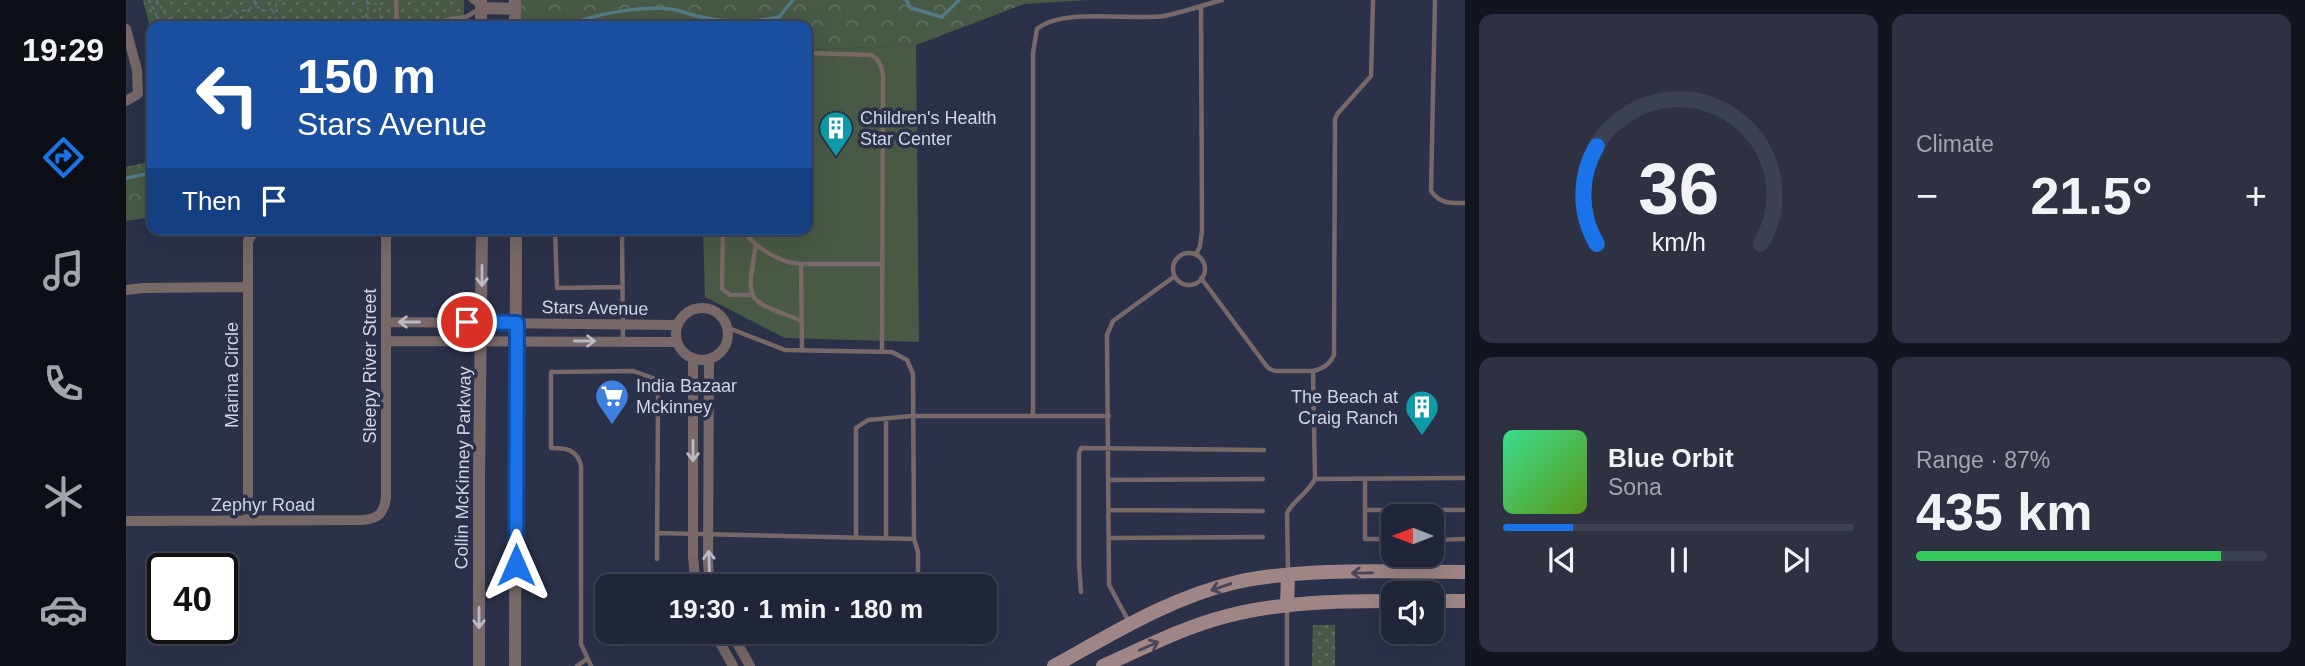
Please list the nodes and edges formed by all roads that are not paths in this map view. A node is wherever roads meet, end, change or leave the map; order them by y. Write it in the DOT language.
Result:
graph roads {
  1 [pos="396,0"];
  2 [pos="1222,0"];
  3 [pos="1373,0"];
  4 [pos="1435,0"];
  5 [pos="478,3"];
  6 [pos="515,4"];
  7 [pos="1201,6"];
  8 [pos="397,21"];
  9 [pos="445,21"];
  10 [pos="480,21"];
  11 [pos="126,29"];
  12 [pos="812,53"];
  13 [pos="126,101"];
  14 [pos="1465,203"];
  15 [pos="251,235"];
  16 [pos="385,235"];
  17 [pos="482,235"];
  18 [pos="516,235"];
  19 [pos="555,235"];
  20 [pos="622,235"];
  21 [pos="723,235"];
  22 [pos="746,235"];
  23 [pos="756,244"];
  24 [pos="1196,254"];
  25 [pos="801,264"];
  26 [pos="883,264"];
  27 [pos="1175,276"];
  28 [pos="1202,278"];
  29 [pos="248,287"];
  30 [pos="622,287"];
  31 [pos="126,290"];
  32 [pos="751,295"];
  33 [pos="802,321"];
  34 [pos="386,322"];
  35 [pos="482,322"];
  36 [pos="517,323"];
  37 [pos="623,324"];
  38 [pos="677,325"];
  39 [pos="726,327"];
  40 [pos="386,341"];
  41 [pos="481,341"];
  42 [pos="517,341"];
  43 [pos="623,342"];
  44 [pos="677,342"];
  45 [pos="802,351"];
  46 [pos="882,352"];
  47 [pos="693,359"];
  48 [pos="709,359"];
  49 [pos="1313,371"];
  50 [pos="912,416"];
  51 [pos="1033,416"];
  52 [pos="1109,416"];
  53 [pos="886,419"];
  54 [pos="1109,450"];
  55 [pos="1264,450"];
  56 [pos="1465,478"];
  57 [pos="1263,479"];
  58 [pos="1315,479"];
  59 [pos="1366,479"];
  60 [pos="1109,480"];
  61 [pos="386,498"];
  62 [pos="1109,510"];
  63 [pos="1366,510"];
  64 [pos="1465,510"];
  65 [pos="1263,511"];
  66 [pos="126,521"];
  67 [pos="248,521"];
  68 [pos="657,533"];
  69 [pos="693,536"];
  70 [pos="708,536"];
  71 [pos="1263,537"];
  72 [pos="856,538"];
  73 [pos="886,538"];
  74 [pos="1109,538"];
  75 [pos="914,539"];
  76 [pos="1381,539"];
  77 [pos="1465,539"];
  78 [pos="1444,540"];
  79 [pos="657,559"];
  80 [pos="1465,572"];
  81 [pos="695,574"];
  82 [pos="710,574"];
  83 [pos="918,574"];
  84 [pos="1288,575"];
  85 [pos="1081,592"];
  86 [pos="1381,601"];
  87 [pos="1444,601"];
  88 [pos="1465,601"];
  89 [pos="1287,606"];
  90 [pos="1130,624"];
  91 [pos="725,644"];
  92 [pos="735,644"];
  93 [pos="587,659"];
  94 [pos="742,665"];
  95 [pos="479,666"];
  96 [pos="515,666"];
  97 [pos="577,666"];
  98 [pos="591,666"];
  99 [pos="1054,666"];
  100 [pos="1103,666"];
  101 [pos="1287,666"];
  1 -- 8 [label="lane"];
  2 -- 7 [label="lane"];
  3 -- 49 [label="lane"];
  4 -- 14 [label="lane"];
  5 -- 6 [label="street"];
  5 -- 9 [label="lane"];
  5 -- 10 [label="street"];
  7 -- 24 [label="lane"];
  7 -- 51 [label="lane"];
  11 -- 13 [label="street"];
  12 -- 26 [label="lane"];
  15 -- 29 [label="street, Marina Circle"];
  16 -- 34 [label="street, Sleepy River Street"];
  17 -- 35 [label="street, Collin McKinney Parkway, one-way"];
  18 -- 36 [label="street"];
  19 -- 30 [label="lane"];
  20 -- 30 [label="lane"];
  21 -- 32 [label="lane"];
  22 -- 23 [label="lane"];
  23 -- 25 [label="lane"];
  23 -- 32 [label="lane"];
  24 -- 27 [label="lane"];
  24 -- 28 [label="lane"];
  25 -- 26 [label="lane"];
  25 -- 33 [label="lane"];
  26 -- 46 [label="lane"];
  27 -- 28 [label="lane"];
  27 -- 52 [label="lane"];
  28 -- 49 [label="lane"];
  29 -- 31 [label="street"];
  29 -- 67 [label="street, Marina Circle"];
  30 -- 37 [label="lane"];
  32 -- 33 [label="lane"];
  33 -- 45 [label="lane"];
  35 -- 34 [label="street, Stars Avenue, one-way"];
  34 -- 40 [label="street, Sleepy River Street"];
  35 -- 36 [label="street, Stars Avenue"];
  35 -- 41 [label="street, Collin McKinney Parkway"];
  36 -- 37 [label="street, Stars Avenue"];
  36 -- 42 [label="street"];
  37 -- 38 [label="street, Stars Avenue"];
  37 -- 43 [label="lane"];
  38 -- 39 [label="street"];
  38 -- 44 [label="street"];
  39 -- 45 [label="lane"];
  39 -- 48 [label="street"];
  40 -- 41 [label="street, Stars Avenue"];
  40 -- 61 [label="street, Sleepy River Street"];
  41 -- 42 [label="street, Stars Avenue"];
  41 -- 95 [label="street, Collin McKinney Parkway, one-way"];
  42 -- 43 [label="street, Stars Avenue, one-way"];
  42 -- 96 [label="street"];
  43 -- 44 [label="street, Stars Avenue"];
  44 -- 47 [label="street"];
  45 -- 46 [label="lane"];
  46 -- 50 [label="lane"];
  47 -- 48 [label="street"];
  47 -- 69 [label="street, one-way"];
  48 -- 70 [label="street"];
  49 -- 58 [label="lane"];
  50 -- 51 [label="lane"];
  50 -- 53 [label="lane"];
  50 -- 75 [label="lane"];
  51 -- 52 [label="lane"];
  52 -- 54 [label="lane"];
  53 -- 72 [label="lane"];
  53 -- 73 [label="lane"];
  54 -- 55 [label="lane"];
  54 -- 60 [label="lane"];
  54 -- 85 [label="lane"];
  56 -- 59 [label="lane"];
  57 -- 60 [label="lane"];
  58 -- 59 [label="lane"];
  58 -- 84 [label="lane"];
  59 -- 63 [label="lane"];
  60 -- 62 [label="lane"];
  61 -- 67 [label="street, Zephyr Road"];
  62 -- 65 [label="lane"];
  62 -- 74 [label="lane"];
  63 -- 64 [label="lane"];
  63 -- 76 [label="lane"];
  66 -- 67 [label="street, Zephyr Road"];
  68 -- 69 [label="lane"];
  68 -- 79 [label="lane"];
  68 -- 93 [label="lane"];
  69 -- 70 [label="lane"];
  69 -- 81 [label="street"];
  70 -- 72 [label="lane"];
  82 -- 70 [label="street, one-way"];
  71 -- 74 [label="lane"];
  72 -- 73 [label="lane"];
  73 -- 75 [label="lane"];
  74 -- 90 [label="lane"];
  75 -- 83 [label="lane"];
  77 -- 78 [label="lane"];
  80 -- 84 [label="main road, one-way"];
  84 -- 89 [label="main road"];
  84 -- 90 [label="main road, one-way"];
  86 -- 89 [label="main road"];
  87 -- 88 [label="main road"];
  100 -- 89 [label="main road, one-way"];
  89 -- 101 [label="lane"];
  90 -- 99 [label="main road"];
  91 -- 94 [label="street"];
  92 -- 94 [label="street"];
  93 -- 97 [label="lane"];
  93 -- 98 [label="lane"];
}
